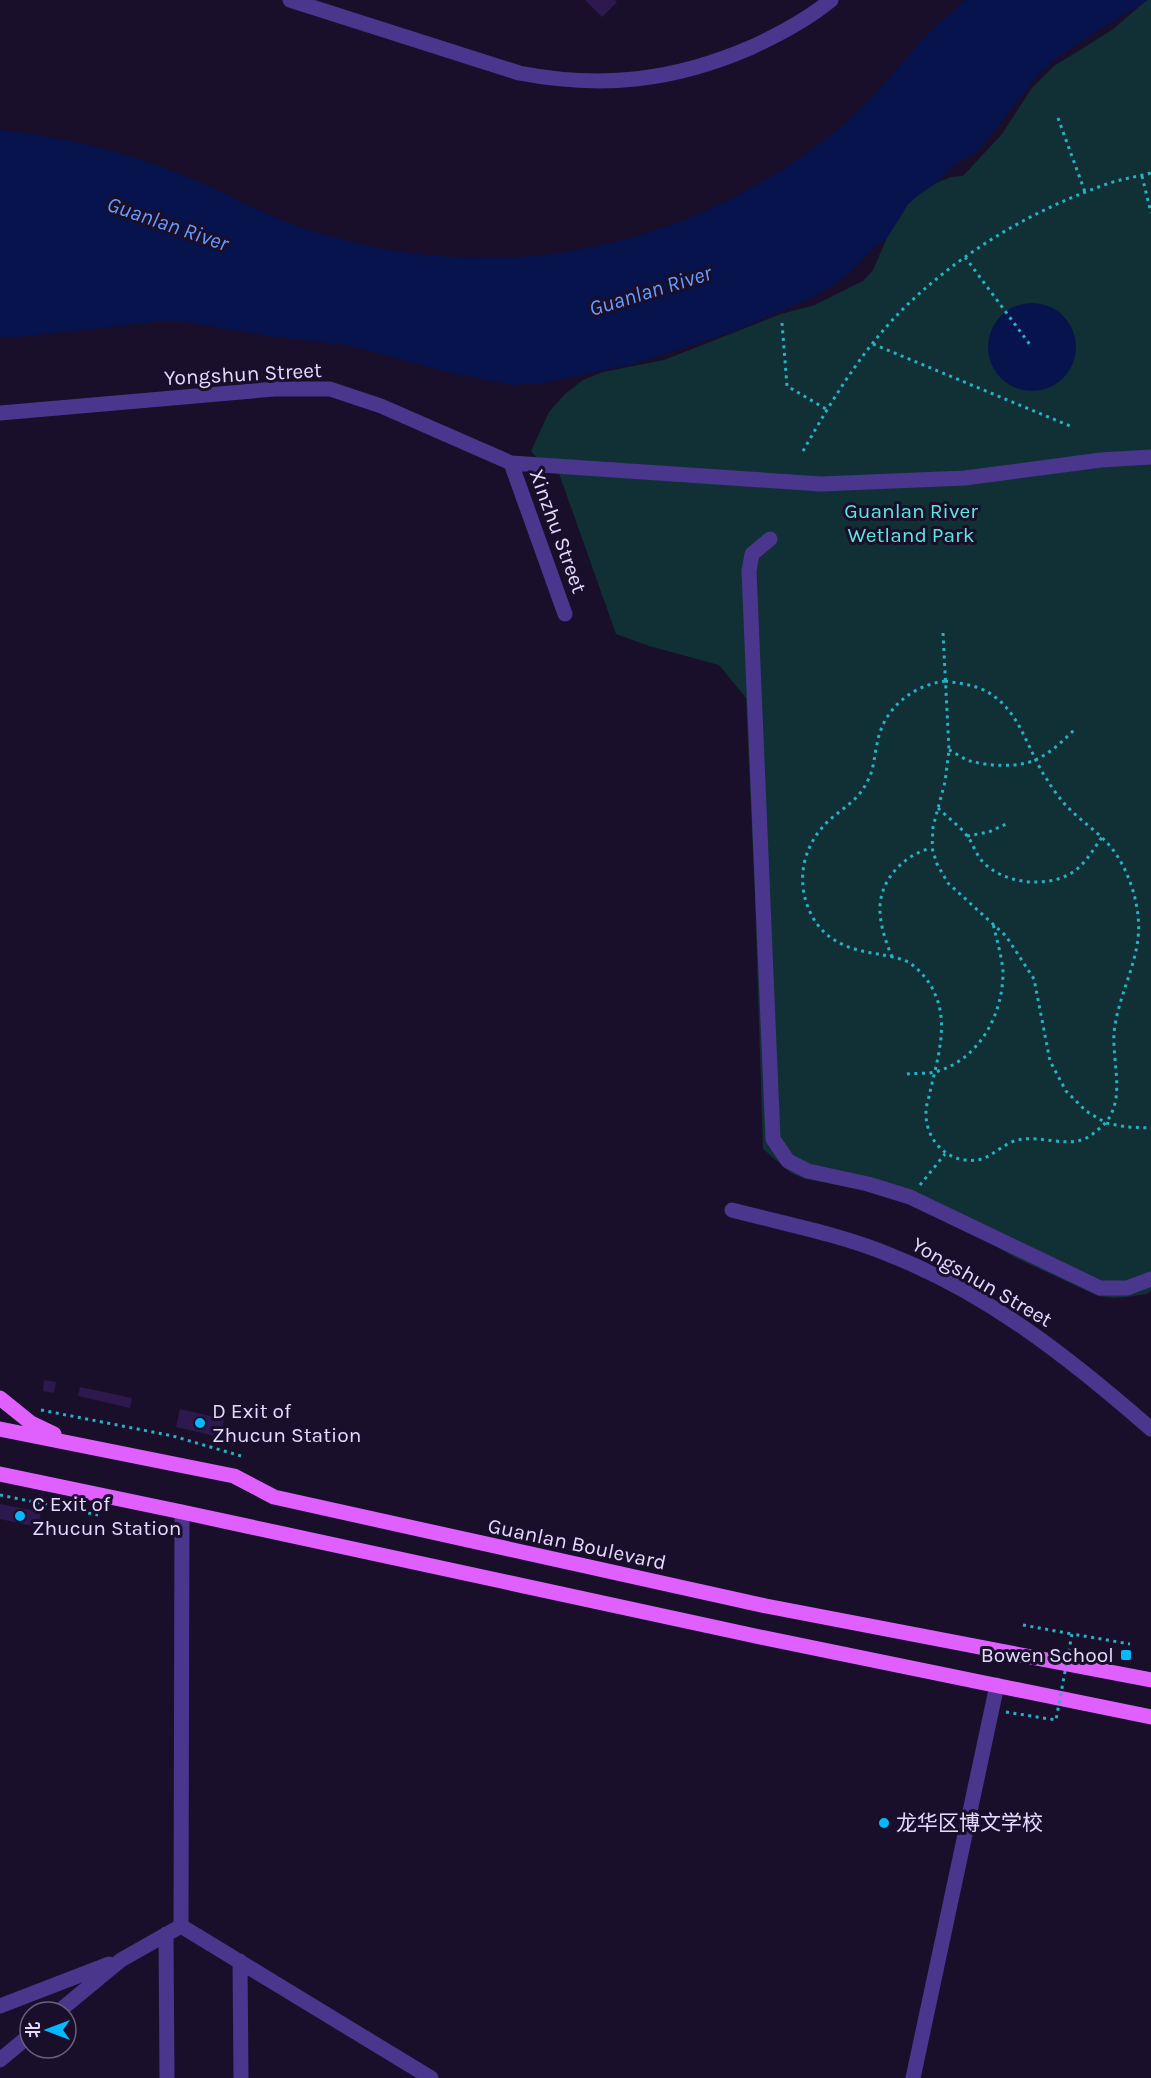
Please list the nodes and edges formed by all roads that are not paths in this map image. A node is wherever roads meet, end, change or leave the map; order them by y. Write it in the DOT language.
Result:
graph roads {
  1 [pos="290,0"];
  2 [pos="831,0"];
  3 [pos="0,413"];
  4 [pos="1151,457"];
  5 [pos="511,463"];
  6 [pos="770,539"];
  7 [pos="565,614"];
  8 [pos="732,1210"];
  9 [pos="1151,1279"];
  10 [pos="0,1398"];
  11 [pos="0,1429"];
  12 [pos="1151,1429"];
  13 [pos="82,1446"];
  14 [pos="0,1474"];
  15 [pos="182,1512"];
  16 [pos="1151,1680"];
  17 [pos="997,1685"];
  18 [pos="1151,1717"];
  19 [pos="181,1926"];
  20 [pos="166,1934"];
  21 [pos="121,1960"];
  22 [pos="240,1961"];
  23 [pos="73,2000"];
  24 [pos="0,2006"];
  25 [pos="18,2045"];
  26 [pos="0,2060"];
  27 [pos="167,2078"];
  28 [pos="241,2078"];
  29 [pos="431,2078"];
  30 [pos="913,2078"];
  1 -- 2 [label="street"];
  3 -- 5 [label="street, Yongshun Street"];
  4 -- 5 [label="street, Yongshun Street"];
  5 -- 7 [label="street, Xinzhu Street"];
  6 -- 9 [label="street"];
  8 -- 12 [label="street, Yongshun Street"];
  10 -- 13 [label="main road"];
  11 -- 13 [label="main road, Guanlan Boulevard"];
  13 -- 16 [label="main road, Guanlan Boulevard"];
  14 -- 15 [label="main road"];
  15 -- 17 [label="main road"];
  15 -- 19 [label="street"];
  17 -- 18 [label="main road"];
  17 -- 30 [label="street"];
  19 -- 20 [label="street"];
  19 -- 22 [label="street"];
  20 -- 21 [label="street"];
  20 -- 27 [label="street"];
  21 -- 23 [label="street"];
  21 -- 24 [label="street"];
  22 -- 28 [label="street"];
  22 -- 29 [label="street"];
  25 -- 26 [label="street"];
}
